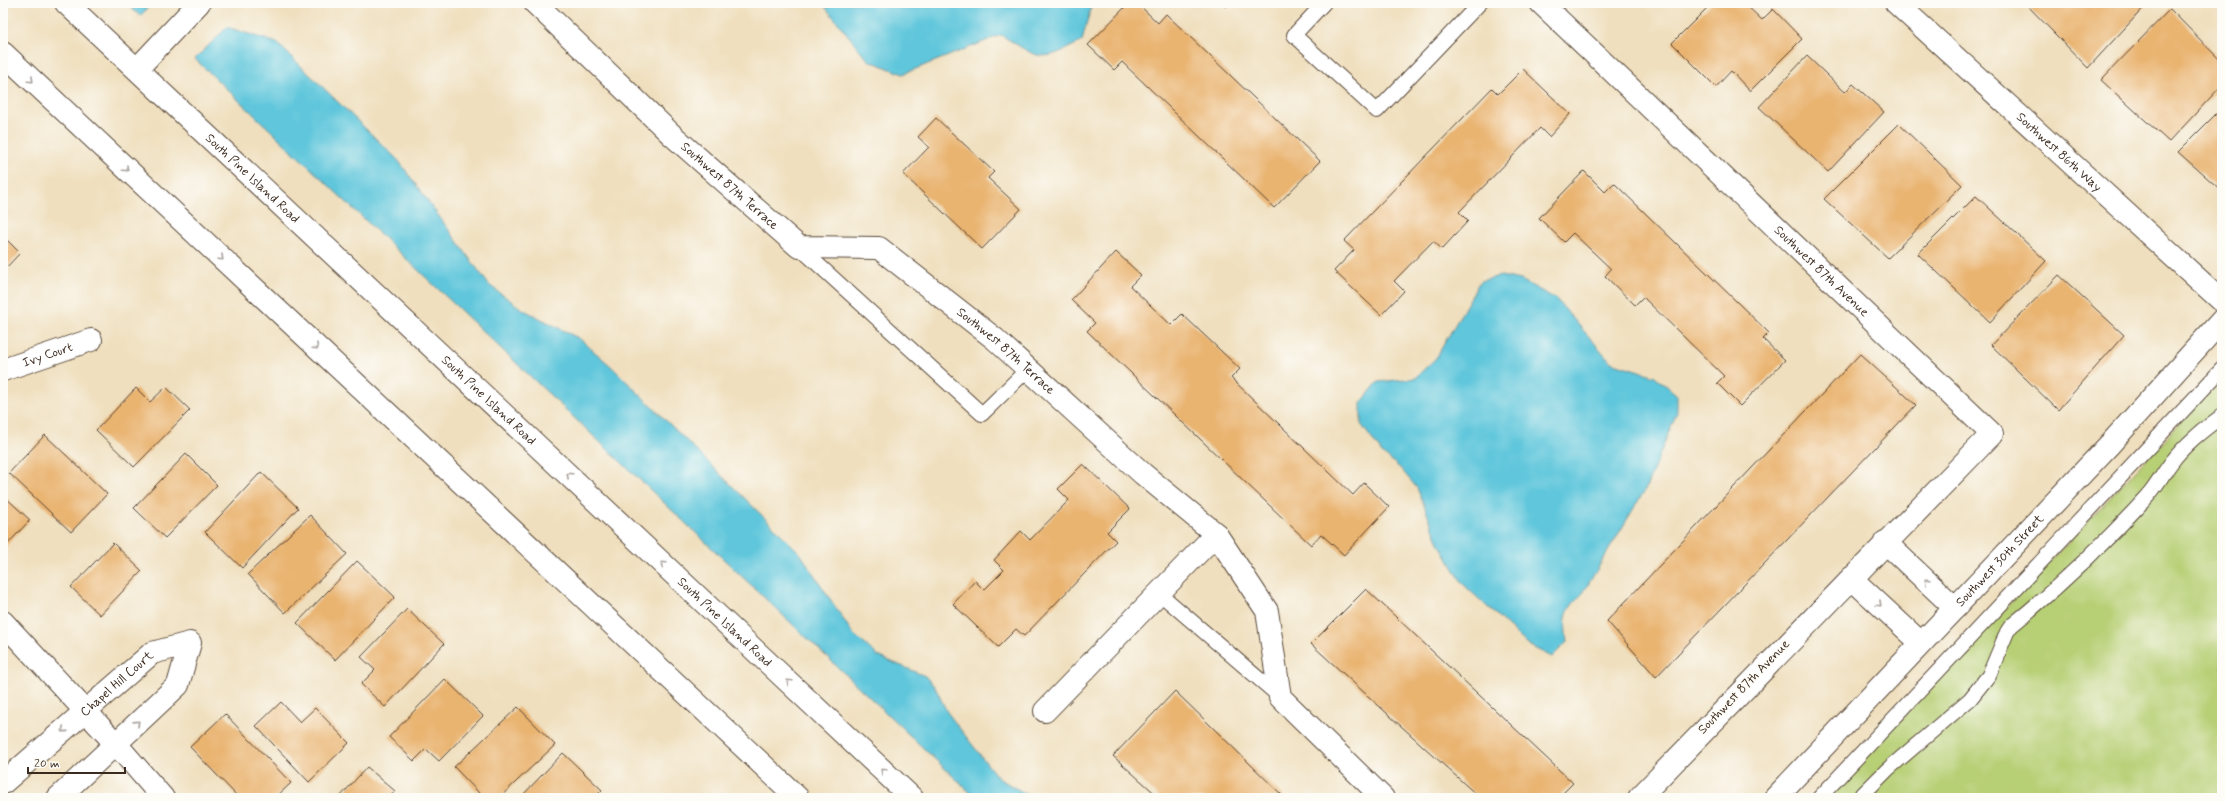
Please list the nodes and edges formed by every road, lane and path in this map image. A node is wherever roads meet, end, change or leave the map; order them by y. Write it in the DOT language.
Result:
graph roads {
  1 [pos="66,3"];
  2 [pos="199,3"];
  3 [pos="535,3"];
  4 [pos="1324,3"];
  5 [pos="1480,3"];
  6 [pos="1541,3"];
  7 [pos="1896,3"];
  8 [pos="3,53"];
  9 [pos="137,69"];
  10 [pos="799,247"];
  11 [pos="2222,301"];
  12 [pos="2222,320"];
  13 [pos="91,340"];
  14 [pos="1028,369"];
  15 [pos="2222,369"];
  16 [pos="3,370"];
  17 [pos="2222,416"];
  18 [pos="1216,534"];
  19 [pos="1885,542"];
  20 [pos="1851,578"];
  21 [pos="1159,592"];
  22 [pos="1955,608"];
  23 [pos="3,622"];
  24 [pos="1921,643"];
  25 [pos="1280,697"];
  26 [pos="86,711"];
  27 [pos="1045,711"];
  28 [pos="116,744"];
  29 [pos="3,783"];
  30 [pos="58,798"];
  31 [pos="163,798"];
  32 [pos="798,798"];
  33 [pos="912,798"];
  34 [pos="1383,798"];
  35 [pos="1639,798"];
  36 [pos="1775,798"];
  37 [pos="1819,798"];
  38 [pos="1859,798"];
  1 -- 9 [label="street, South Pine Island Road"];
  2 -- 9 [label="street"];
  3 -- 10 [label="street, Southwest 87th Terrace"];
  4 -- 5 [label="lane"];
  6 -- 19 [label="street, Southwest 87th Avenue"];
  7 -- 11 [label="street, Southwest 86th Way"];
  8 -- 32 [label="street, one-way"];
  33 -- 9 [label="street, South Pine Island Road, one-way"];
  10 -- 14 [label="street, Southwest 87th Terrace"];
  10 -- 14 [label="lane"];
  12 -- 22 [label="street, Southwest 30th Street"];
  13 -- 16 [label="street, Ivy Court"];
  14 -- 18 [label="street, Southwest 87th Terrace"];
  15 -- 37 [label="lane"];
  17 -- 38 [label="lane"];
  18 -- 21 [label="street"];
  18 -- 25 [label="street, Southwest 87th Terrace"];
  19 -- 20 [label="street, Southwest 87th Avenue"];
  22 -- 19 [label="street, one-way"];
  20 -- 24 [label="street, one-way"];
  20 -- 35 [label="street, Southwest 87th Avenue"];
  21 -- 25 [label="lane"];
  21 -- 27 [label="street"];
  22 -- 24 [label="street, Southwest 30th Street"];
  23 -- 26 [label="street"];
  24 -- 36 [label="street, Southwest 30th Street"];
  25 -- 34 [label="street"];
  26 -- 28 [label="street"];
  28 -- 26 [label="street, Chapel Hill Court, one-way"];
  26 -- 29 [label="street, Chapel Hill Court, one-way"];
  28 -- 30 [label="street, Chapel Hill Court"];
  28 -- 31 [label="street"];
}
